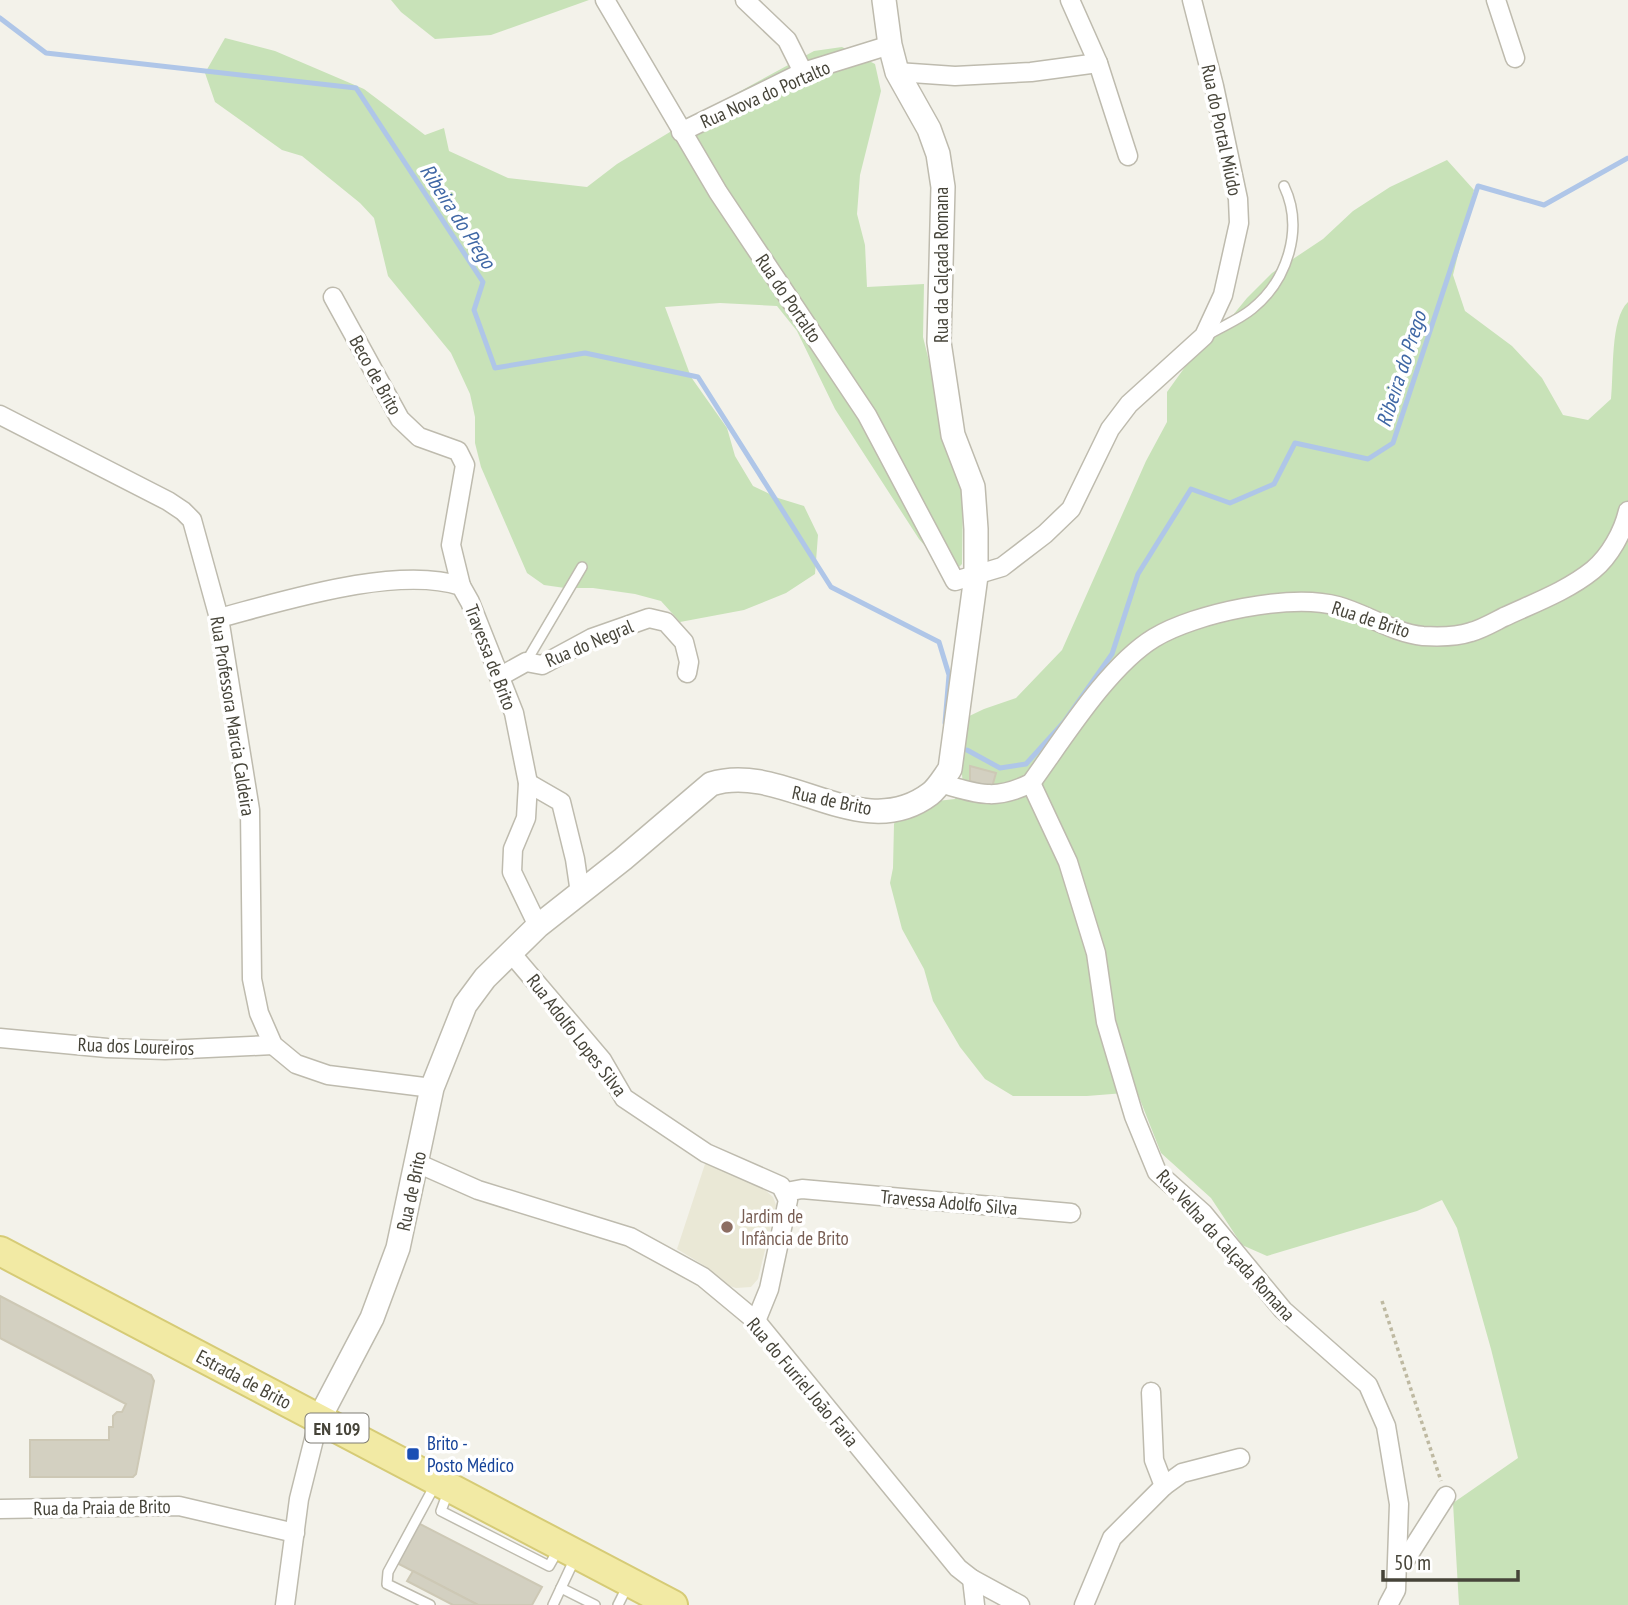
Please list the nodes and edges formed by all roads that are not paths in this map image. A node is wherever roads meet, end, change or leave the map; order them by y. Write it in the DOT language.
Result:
graph roads {
  1 [pos="605,0"];
  2 [pos="745,0"];
  3 [pos="884,0"];
  4 [pos="1070,0"];
  5 [pos="1192,0"];
  6 [pos="1496,0"];
  7 [pos="890,45"];
  8 [pos="1515,58"];
  9 [pos="1098,63"];
  10 [pos="803,72"];
  11 [pos="897,72"];
  12 [pos="681,132"];
  13 [pos="1128,156"];
  14 [pos="1284,186"];
  15 [pos="333,297"];
  16 [pos="1204,336"];
  17 [pos="0,415"];
  18 [pos="1628,512"];
  19 [pos="582,568"];
  20 [pos="976,576"];
  21 [pos="461,586"];
  22 [pos="219,618"];
  23 [pos="526,662"];
  24 [pos="687,673"];
  25 [pos="499,677"];
  26 [pos="528,783"];
  27 [pos="939,783"];
  28 [pos="1031,783"];
  29 [pos="580,893"];
  30 [pos="538,926"];
  31 [pos="511,953"];
  32 [pos="0,1038"];
  33 [pos="273,1045"];
  34 [pos="432,1088"];
  35 [pos="417,1163"];
  36 [pos="786,1192"];
  37 [pos="1071,1213"];
  38 [pos="0,1251"];
  39 [pos="756,1321"];
  40 [pos="1151,1392"];
  41 [pos="319,1419"];
  42 [pos="1240,1458"];
  43 [pos="444,1484"];
  44 [pos="1164,1486"];
  45 [pos="1446,1496"];
  46 [pos="0,1509"];
  47 [pos="295,1533"];
  48 [pos="569,1550"];
  49 [pos="1399,1563"];
  50 [pos="972,1579"];
  51 [pos="561,1588"];
  52 [pos="623,1593"];
  53 [pos="415,1601"];
  54 [pos="285,1605"];
  55 [pos="430,1605"];
  56 [pos="553,1605"];
  57 [pos="594,1605"];
  58 [pos="673,1605"];
  59 [pos="975,1605"];
  60 [pos="1020,1605"];
  61 [pos="1084,1605"];
  62 [pos="1388,1605"];
  1 -- 12 [label="street, Rua do Portalto"];
  2 -- 10 [label="street"];
  3 -- 7 [label="street, Rua da Calçada Romana"];
  4 -- 9 [label="street"];
  5 -- 16 [label="street, Rua do Portal Miúdo"];
  6 -- 8 [label="street"];
  7 -- 10 [label="street, Rua Nova do Portalto"];
  7 -- 11 [label="street, Rua da Calçada Romana"];
  9 -- 11 [label="street"];
  9 -- 13 [label="street"];
  10 -- 12 [label="street, Rua Nova do Portalto"];
  11 -- 20 [label="street, Rua da Calçada Romana"];
  12 -- 20 [label="street, Rua do Portalto"];
  14 -- 16 [label="lane"];
  15 -- 21 [label="street, Beco de Brito"];
  16 -- 20 [label="street, Rua do Portal Miúdo"];
  17 -- 22 [label="street, Rua Professora Marcia Caldeira"];
  18 -- 28 [label="street, Rua de Brito"];
  19 -- 23 [label="lane"];
  20 -- 27 [label="street, Rua da Calçada Romana"];
  21 -- 22 [label="street, Travessa de Brito"];
  21 -- 25 [label="street, Travessa de Brito"];
  22 -- 33 [label="street, Rua Professora Marcia Caldeira"];
  23 -- 24 [label="street, Rua do Negral"];
  23 -- 25 [label="street, Rua do Negral"];
  25 -- 26 [label="street, Travessa de Brito"];
  26 -- 29 [label="street"];
  26 -- 30 [label="street, Travessa de Brito"];
  27 -- 28 [label="street"];
  27 -- 29 [label="street, Rua de Brito"];
  28 -- 49 [label="street, Rua Velha da Calçada Romana"];
  29 -- 30 [label="street, Rua de Brito"];
  30 -- 31 [label="street, Rua de Brito"];
  31 -- 34 [label="street, Rua de Brito"];
  31 -- 36 [label="street, Rua Adolfo Lopes Silva"];
  32 -- 33 [label="street, Rua dos Loureiros"];
  33 -- 34 [label="street"];
  34 -- 35 [label="street, Rua de Brito"];
  35 -- 39 [label="street, Rua do Furriel João Faria"];
  35 -- 41 [label="street, Rua de Brito"];
  36 -- 37 [label="street, Travessa Adolfo Silva"];
  36 -- 39 [label="street"];
  38 -- 41 [label="main road, Estrada de Brito / EN 109"];
  39 -- 50 [label="street, Rua do Furriel João Faria"];
  40 -- 44 [label="street"];
  41 -- 43 [label="main road, Estrada de Brito / EN 109"];
  41 -- 47 [label="street"];
  42 -- 44 [label="street"];
  43 -- 48 [label="main road, Estrada de Brito / EN 109"];
  43 -- 53 [label="lane"];
  44 -- 61 [label="street"];
  45 -- 49 [label="street"];
  46 -- 47 [label="street, Rua da Praia de Brito"];
  47 -- 54 [label="street"];
  48 -- 51 [label="lane"];
  48 -- 52 [label="main road, Estrada de Brito / EN 109"];
  49 -- 62 [label="street, Rua Velha da Calçada Romana"];
  50 -- 59 [label="street"];
  50 -- 60 [label="street, Rua do Furriel João Faria"];
  51 -- 56 [label="lane"];
  51 -- 57 [label="lane"];
  52 -- 58 [label="main road, Estrada de Brito / EN 109"];
  53 -- 55 [label="lane"];
}
